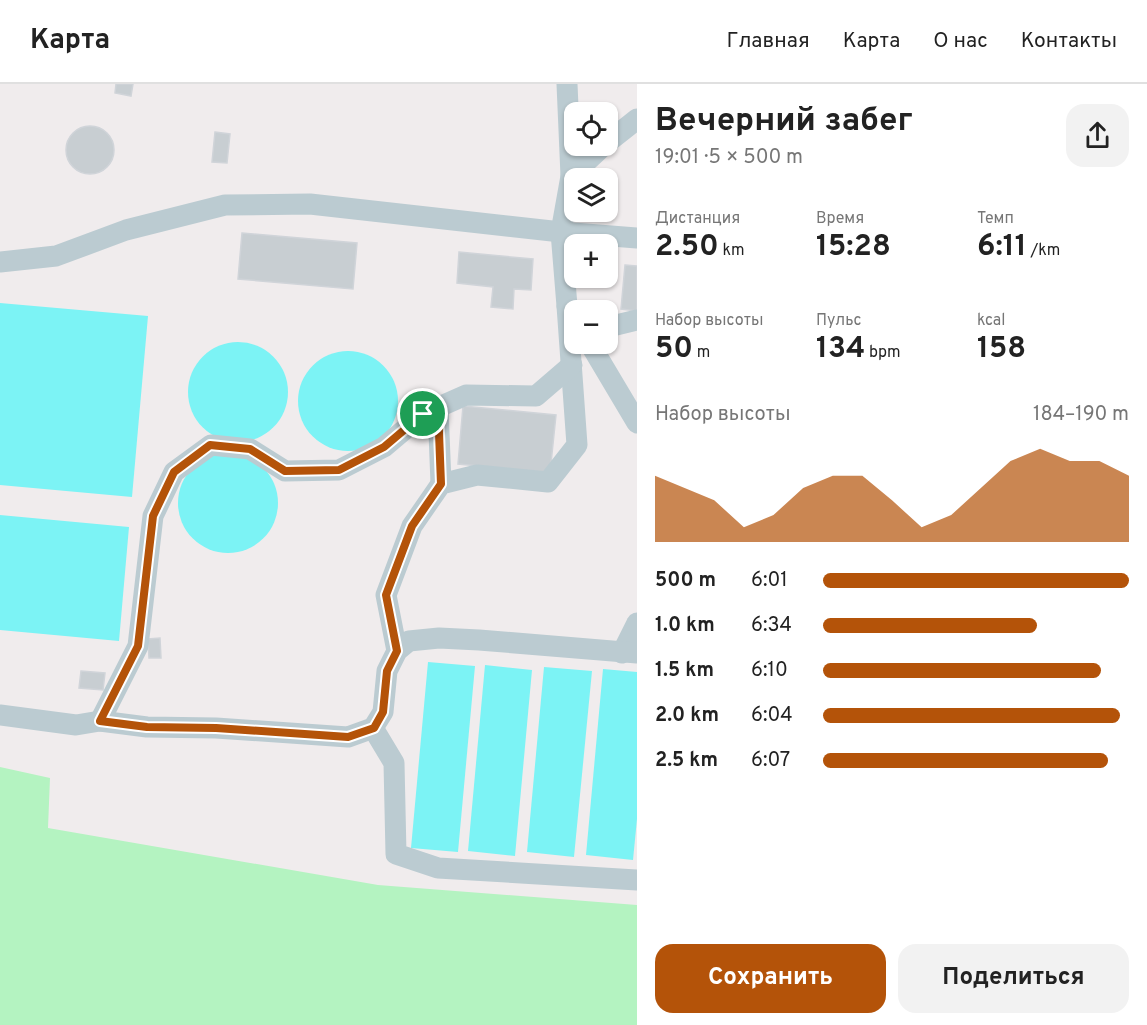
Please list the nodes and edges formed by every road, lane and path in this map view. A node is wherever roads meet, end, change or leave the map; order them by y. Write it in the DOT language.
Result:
graph roads {
  1 [pos="567,84"];
  2 [pos="637,119"];
  3 [pos="618,134"];
  4 [pos="592,156"];
  5 [pos="571,168"];
  6 [pos="580,168"];
  7 [pos="564,215"];
  8 [pos="561,232"];
  9 [pos="637,238"];
  10 [pos="0,262"];
  11 [pos="570,300"];
  12 [pos="637,320"];
  13 [pos="618,325"];
  14 [pos="572,354"];
  15 [pos="597,354"];
  16 [pos="572,365"];
  17 [pos="438,407"];
  18 [pos="634,409"];
  19 [pos="441,484"];
  20 [pos="637,623"];
  21 [pos="397,651"];
  22 [pos="630,653"];
  23 [pos="0,715"];
  24 [pos="100,721"];
  25 [pos="374,728"];
  26 [pos="637,880"];
  1 -- 5 [label="lane"];
  2 -- 3 [label="lane"];
  4 -- 6 [label="lane"];
  7 -- 8 [label="lane"];
  8 -- 9 [label="lane"];
  8 -- 10 [label="lane"];
  8 -- 11 [label="lane"];
  12 -- 13 [label="lane"];
  14 -- 16 [label="lane"];
  15 -- 18 [label="lane"];
  16 -- 17 [label="lane"];
  16 -- 19 [label="lane"];
  17 -- 19 [label="lane"];
  17 -- 24 [label="lane"];
  19 -- 21 [label="lane"];
  20 -- 22 [label="lane"];
  21 -- 22 [label="lane"];
  21 -- 25 [label="lane"];
  23 -- 24 [label="lane"];
  24 -- 25 [label="lane"];
  25 -- 26 [label="lane"];
}
